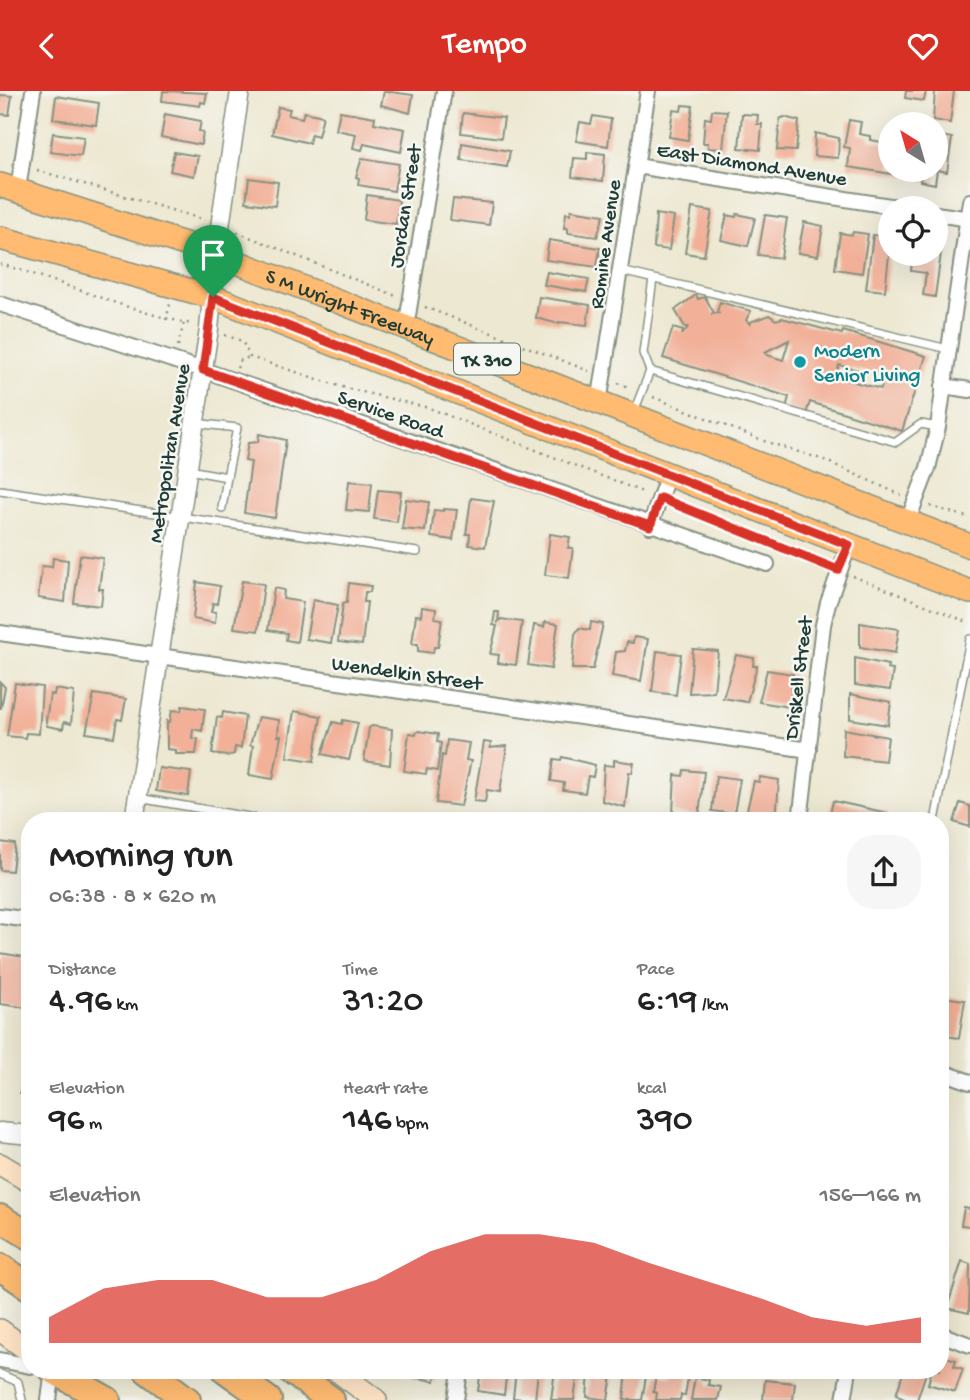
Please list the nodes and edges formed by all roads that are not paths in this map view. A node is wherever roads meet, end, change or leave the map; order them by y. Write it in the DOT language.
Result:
graph roads {
  1 [pos="33,91"];
  2 [pos="240,91"];
  3 [pos="443,91"];
  4 [pos="648,91"];
  5 [pos="636,166"];
  6 [pos="9,187"];
  7 [pos="970,201"];
  8 [pos="878,204"];
  9 [pos="948,215"];
  10 [pos="969,219"];
  11 [pos="0,238"];
  12 [pos="216,254"];
  13 [pos="621,271"];
  14 [pos="653,279"];
  15 [pos="213,297"];
  16 [pos="0,305"];
  17 [pos="406,328"];
  18 [pos="948,349"];
  19 [pos="203,370"];
  20 [pos="650,371"];
  21 [pos="943,386"];
  22 [pos="970,390"];
  23 [pos="600,403"];
  24 [pos="632,416"];
  25 [pos="195,423"];
  26 [pos="938,427"];
  27 [pos="188,470"];
  28 [pos="668,474"];
  29 [pos="227,477"];
  30 [pos="0,490"];
  31 [pos="222,508"];
  32 [pos="181,517"];
  33 [pos="907,523"];
  34 [pos="650,526"];
  35 [pos="849,545"];
  36 [pos="970,546"];
  37 [pos="417,552"];
  38 [pos="767,564"];
  39 [pos="970,592"];
  40 [pos="0,633"];
  41 [pos="970,639"];
  42 [pos="159,658"];
  43 [pos="809,750"];
  44 [pos="137,797"];
  45 [pos="135,812"];
  46 [pos="222,812"];
  47 [pos="801,812"];
  48 [pos="937,812"];
  49 [pos="0,916"];
  50 [pos="21,919"];
  51 [pos="949,1074"];
  52 [pos="970,1082"];
  53 [pos="0,1132"];
  54 [pos="21,1134"];
  55 [pos="0,1164"];
  56 [pos="21,1177"];
  57 [pos="0,1218"];
  58 [pos="21,1231"];
  59 [pos="0,1267"];
  60 [pos="21,1281"];
  61 [pos="0,1330"];
  62 [pos="949,1337"];
  63 [pos="970,1345"];
  64 [pos="10,1365"];
  65 [pos="52,1379"];
  66 [pos="64,1379"];
  67 [pos="69,1379"];
  68 [pos="159,1379"];
  69 [pos="239,1379"];
  70 [pos="302,1379"];
  71 [pos="348,1379"];
  72 [pos="459,1379"];
  73 [pos="848,1379"];
  74 [pos="22,1400"];
  75 [pos="50,1400"];
  76 [pos="88,1400"];
  77 [pos="107,1400"];
  78 [pos="187,1400"];
  79 [pos="268,1400"];
  80 [pos="331,1400"];
  81 [pos="376,1400"];
  82 [pos="456,1400"];
  83 [pos="844,1400"];
  1 -- 6 [label="street"];
  2 -- 12 [label="street, Metropolitan Avenue"];
  3 -- 17 [label="street, Jordan Street"];
  4 -- 5 [label="street, Romine Avenue"];
  5 -- 8 [label="street, East Diamond Avenue"];
  5 -- 13 [label="street, Romine Avenue"];
  6 -- 12 [label="main road, S M Wright Freeway / TX 310"];
  7 -- 10 [label="street"];
  9 -- 10 [label="street"];
  10 -- 18 [label="street"];
  11 -- 15 [label="main road, S M Wright Freeway / TX 310"];
  12 -- 15 [label="street, Metropolitan Avenue"];
  12 -- 17 [label="main road, S M Wright Freeway / TX 310"];
  13 -- 14 [label="lane"];
  13 -- 23 [label="street, Romine Avenue"];
  14 -- 18 [label="lane"];
  14 -- 20 [label="lane"];
  15 -- 19 [label="street, Metropolitan Avenue"];
  15 -- 28 [label="main road, S M Wright Freeway / TX 310"];
  16 -- 19 [label="street, Service Road"];
  17 -- 23 [label="main road, S M Wright Freeway / TX 310"];
  18 -- 21 [label="street"];
  19 -- 25 [label="street, Metropolitan Avenue"];
  19 -- 34 [label="street, Service Road"];
  20 -- 24 [label="lane"];
  20 -- 26 [label="lane"];
  21 -- 22 [label="street"];
  21 -- 26 [label="street"];
  23 -- 24 [label="main road, S M Wright Freeway / TX 310"];
  24 -- 33 [label="main road, S M Wright Freeway / TX 310"];
  25 -- 27 [label="street, Metropolitan Avenue"];
  25 -- 29 [label="lane"];
  26 -- 33 [label="street"];
  27 -- 29 [label="lane"];
  27 -- 32 [label="street, Metropolitan Avenue"];
  28 -- 34 [label="street"];
  28 -- 35 [label="main road, S M Wright Freeway / TX 310"];
  29 -- 31 [label="lane"];
  30 -- 32 [label="lane"];
  32 -- 37 [label="lane"];
  32 -- 42 [label="street, Metropolitan Avenue"];
  33 -- 36 [label="main road, S M Wright Freeway / TX 310"];
  34 -- 38 [label="street, Service Road"];
  35 -- 39 [label="main road, S M Wright Freeway / TX 310"];
  35 -- 43 [label="street, Driskell Street"];
  40 -- 42 [label="street, Wendelkin Street"];
  41 -- 48 [label="lane"];
  42 -- 43 [label="street, Wendelkin Street"];
  42 -- 44 [label="street, Metropolitan Avenue"];
  43 -- 47 [label="street, Driskell Street"];
  44 -- 45 [label="street, Metropolitan Avenue"];
  44 -- 46 [label="lane"];
  49 -- 50 [label="street"];
  51 -- 52 [label="street"];
  53 -- 54 [label="street"];
  55 -- 56 [label="main road"];
  57 -- 58 [label="highway"];
  59 -- 60 [label="highway"];
  61 -- 64 [label="main road"];
  62 -- 63 [label="street"];
  64 -- 74 [label="lane"];
  65 -- 75 [label="street"];
  66 -- 76 [label="main road"];
  67 -- 77 [label="highway"];
  68 -- 78 [label="highway"];
  69 -- 79 [label="highway"];
  70 -- 80 [label="highway"];
  71 -- 81 [label="main road"];
  72 -- 82 [label="street"];
  73 -- 83 [label="street"];
}
